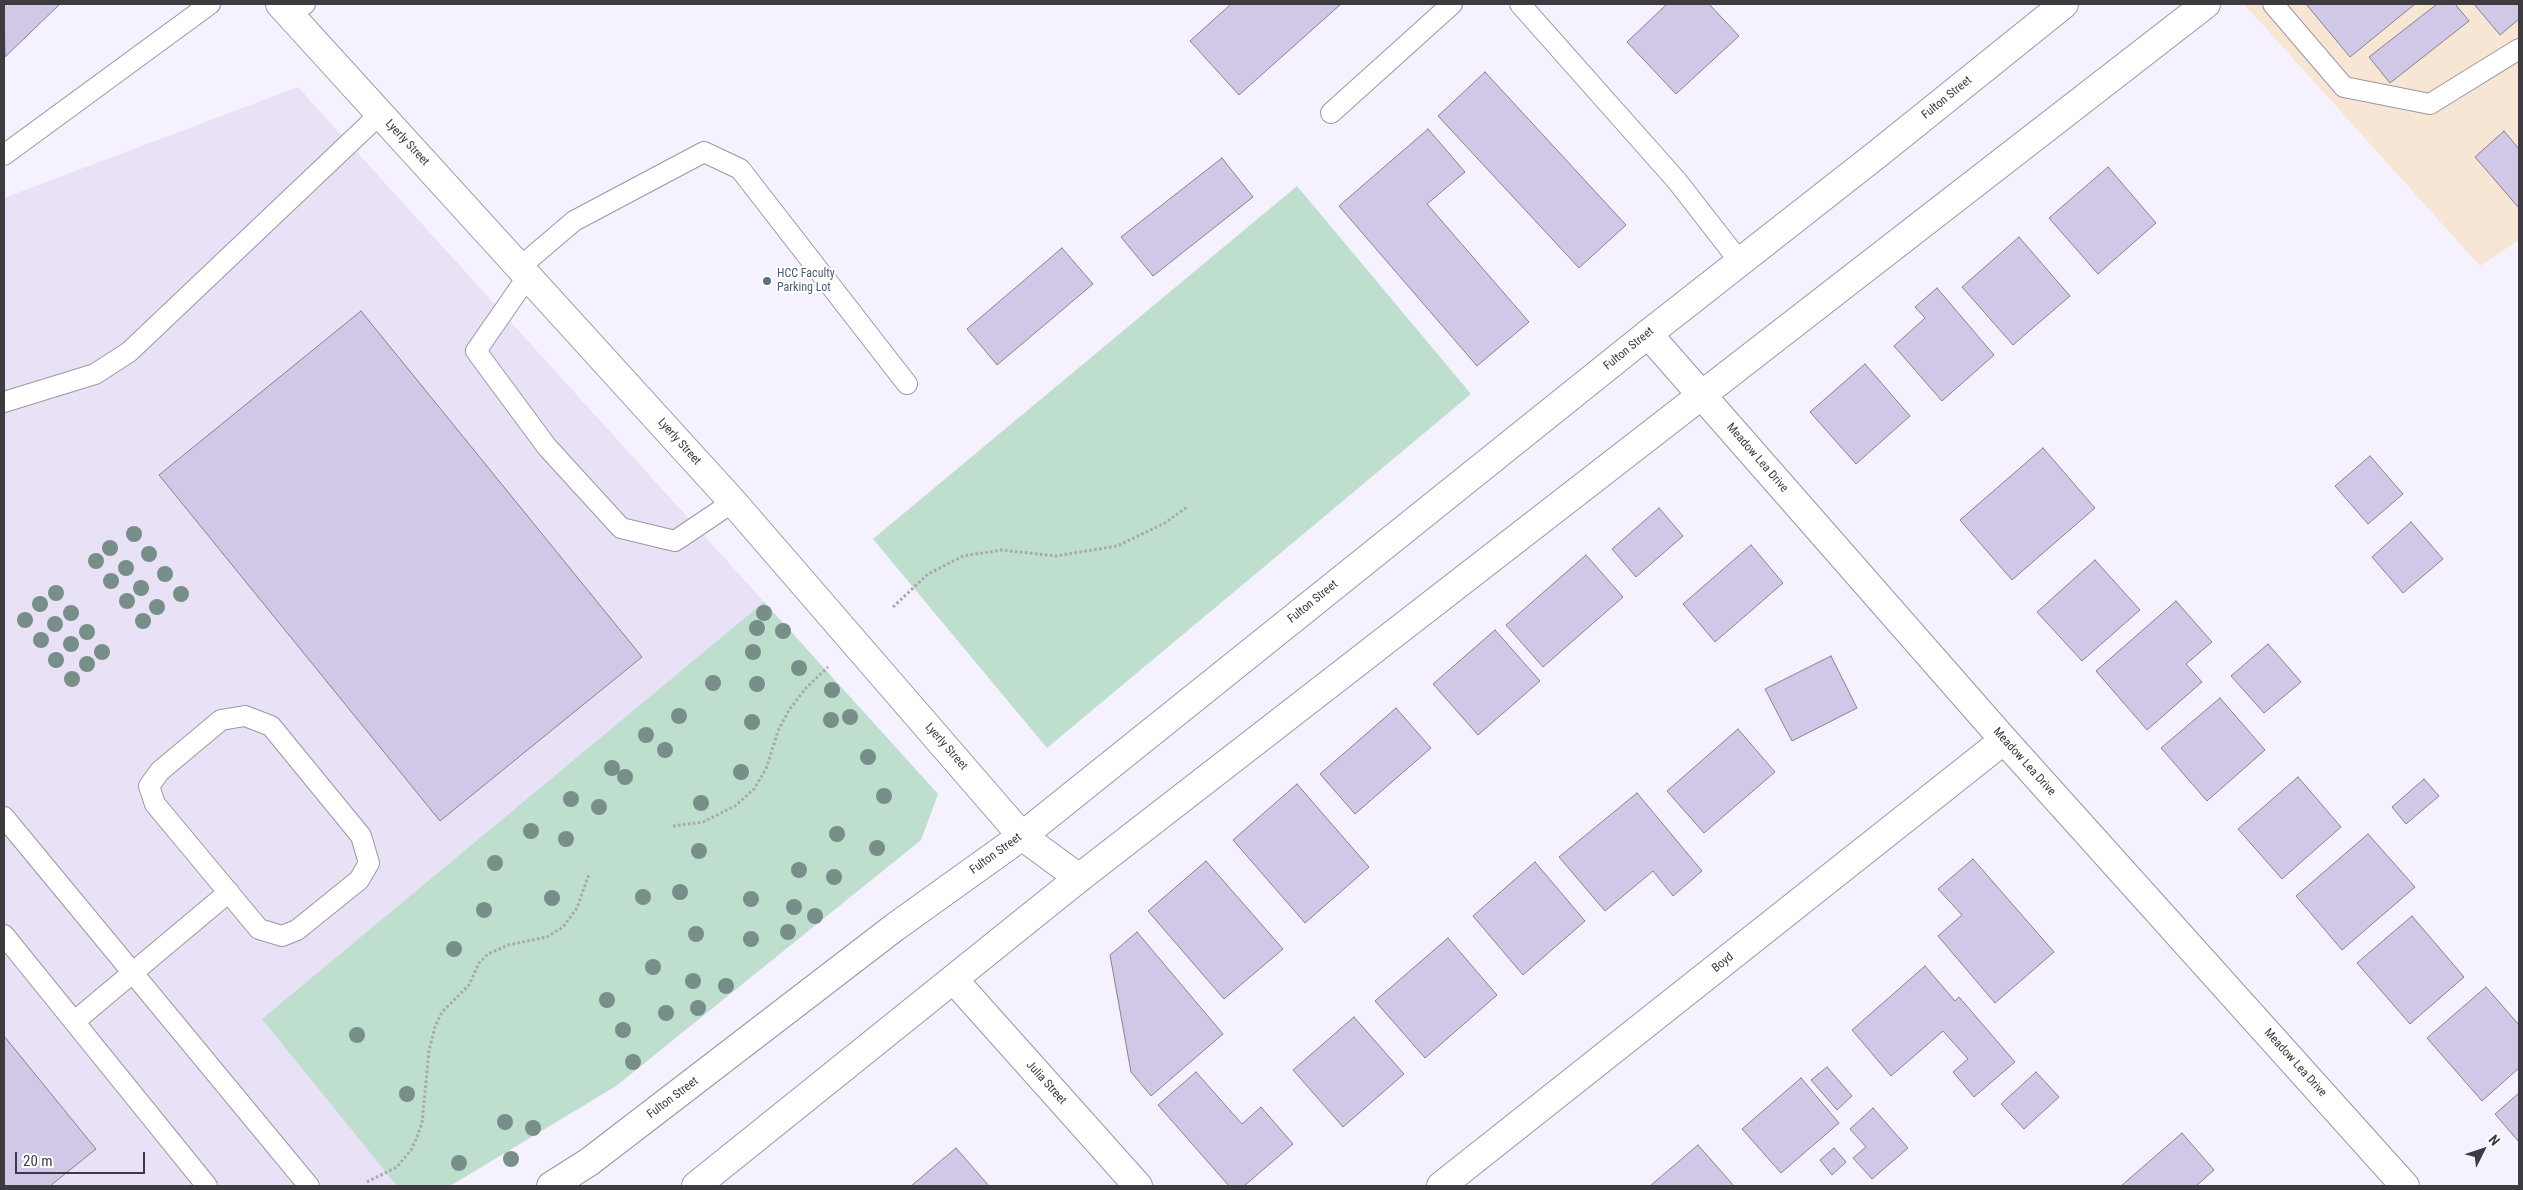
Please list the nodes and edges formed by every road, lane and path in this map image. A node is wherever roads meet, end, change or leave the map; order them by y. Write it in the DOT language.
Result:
graph roads {
  1 [pos="210,4"];
  2 [pos="1452,4"];
  3 [pos="1520,4"];
  4 [pos="2064,4"];
  5 [pos="2206,4"];
  6 [pos="2272,4"];
  7 [pos="292,7"];
  8 [pos="2519,49"];
  9 [pos="380,114"];
  10 [pos="1331,114"];
  11 [pos="4,155"];
  12 [pos="1740,262"];
  13 [pos="524,271"];
  14 [pos="1648,334"];
  15 [pos="907,384"];
  16 [pos="1702,395"];
  17 [pos="4,402"];
  18 [pos="734,502"];
  19 [pos="1187,507"];
  20 [pos="893,607"];
  21 [pos="830,665"];
  22 [pos="2004,740"];
  23 [pos="4,817"];
  24 [pos="673,826"];
  25 [pos="1022,836"];
  26 [pos="589,874"];
  27 [pos="1079,878"];
  28 [pos="229,892"];
  29 [pos="4,935"];
  30 [pos="131,972"];
  31 [pos="954,980"];
  32 [pos="75,1021"];
  33 [pos="367,1182"];
  34 [pos="207,1186"];
  35 [pos="309,1186"];
  36 [pos="551,1186"];
  37 [pos="696,1186"];
  38 [pos="1138,1186"];
  39 [pos="1441,1186"];
  40 [pos="2405,1186"];
  1 -- 11 [label="lane"];
  2 -- 10 [label="lane"];
  3 -- 12 [label="lane"];
  4 -- 12 [label="main road, Fulton Street"];
  5 -- 16 [label="main road"];
  6 -- 8 [label="lane"];
  7 -- 9 [label="main road, Lyerly Street"];
  9 -- 13 [label="main road, Lyerly Street"];
  9 -- 17 [label="lane"];
  12 -- 14 [label="main road, Fulton Street"];
  13 -- 15 [label="lane"];
  13 -- 18 [label="main road, Lyerly Street"];
  13 -- 18 [label="lane"];
  14 -- 16 [label="main road, Meadow Lea Drive"];
  14 -- 25 [label="main road, Fulton Street"];
  16 -- 22 [label="main road, Meadow Lea Drive"];
  16 -- 27 [label="main road"];
  18 -- 25 [label="main road, Lyerly Street"];
  19 -- 20 [label="path"];
  21 -- 24 [label="path"];
  22 -- 39 [label="main road, Boyd"];
  22 -- 40 [label="main road, Meadow Lea Drive"];
  23 -- 30 [label="lane"];
  25 -- 27 [label="main road, Lyerly Street"];
  25 -- 36 [label="main road, Fulton Street"];
  26 -- 33 [label="path"];
  27 -- 31 [label="main road"];
  28 -- 28 [label="lane"];
  28 -- 30 [label="lane"];
  29 -- 32 [label="lane"];
  30 -- 32 [label="lane"];
  30 -- 35 [label="lane"];
  31 -- 37 [label="main road"];
  31 -- 38 [label="main road, Julia Street"];
  32 -- 34 [label="lane"];
}
